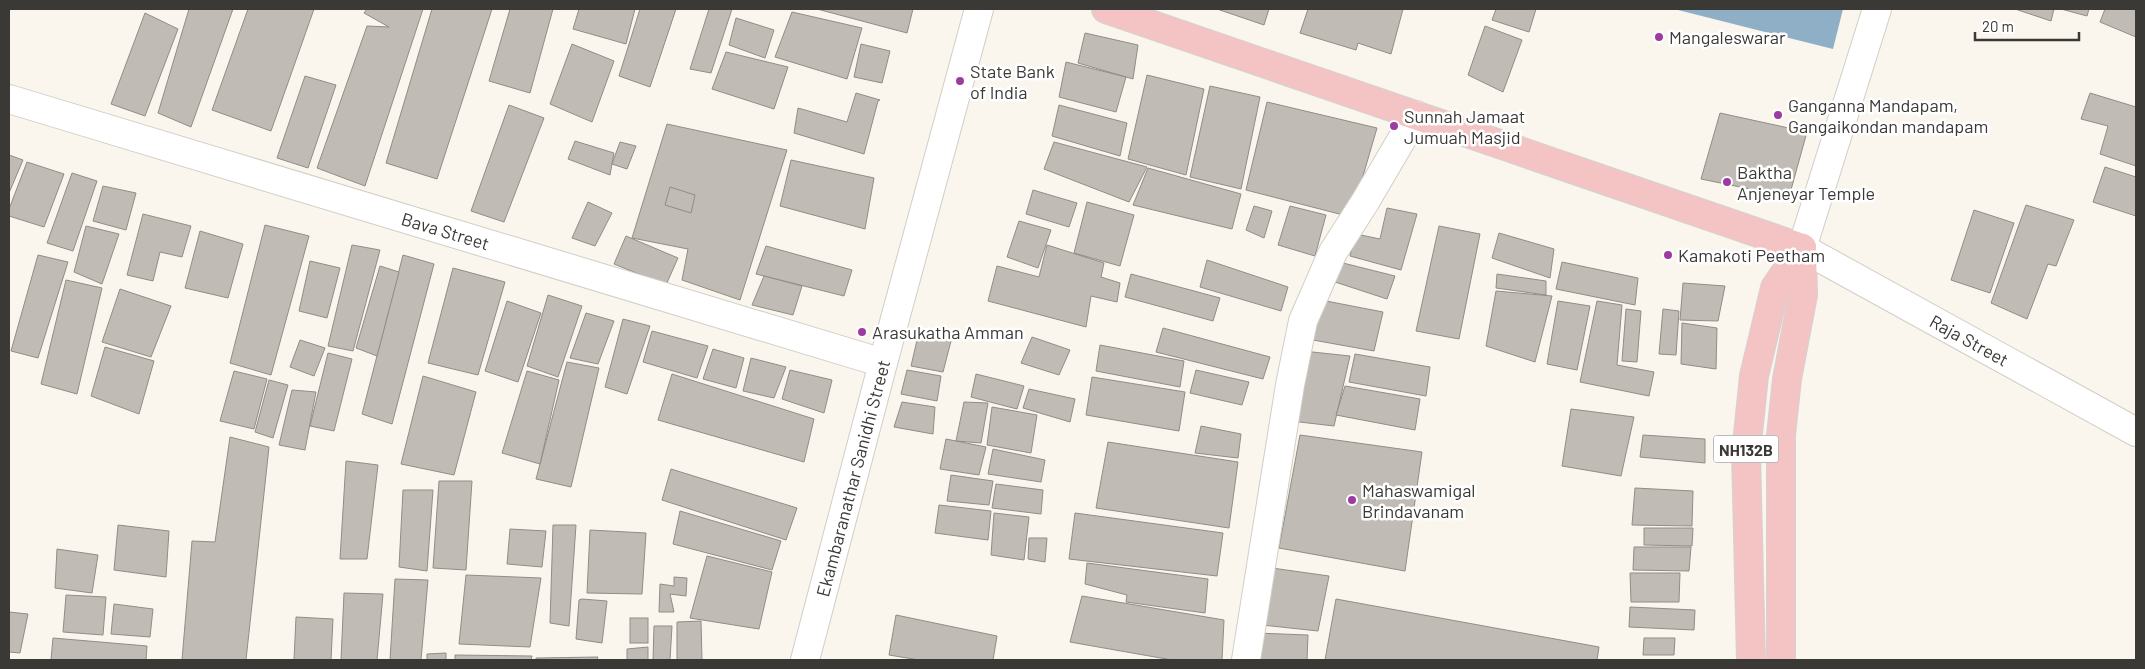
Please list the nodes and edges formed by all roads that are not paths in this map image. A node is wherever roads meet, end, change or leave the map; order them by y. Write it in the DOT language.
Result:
graph roads {
  1 [pos="979,9"];
  2 [pos="1106,9"];
  3 [pos="1877,9"];
  4 [pos="9,99"];
  5 [pos="1416,115"];
  6 [pos="1802,248"];
  7 [pos="883,363"];
  8 [pos="2136,432"];
  9 [pos="805,660"];
  10 [pos="1246,660"];
  11 [pos="1751,660"];
  12 [pos="1781,660"];
  1 -- 7 [label="street, Ekambaranathar Sanidhi Street"];
  2 -- 5 [label="highway"];
  3 -- 6 [label="street"];
  4 -- 7 [label="street, Bava Street"];
  5 -- 6 [label="highway"];
  5 -- 10 [label="street"];
  6 -- 8 [label="street, Raja Street"];
  6 -- 11 [label="highway, NH132B"];
  6 -- 12 [label="highway, NH132B"];
  7 -- 9 [label="street, Ekambaranathar Sanidhi Street"];
}
